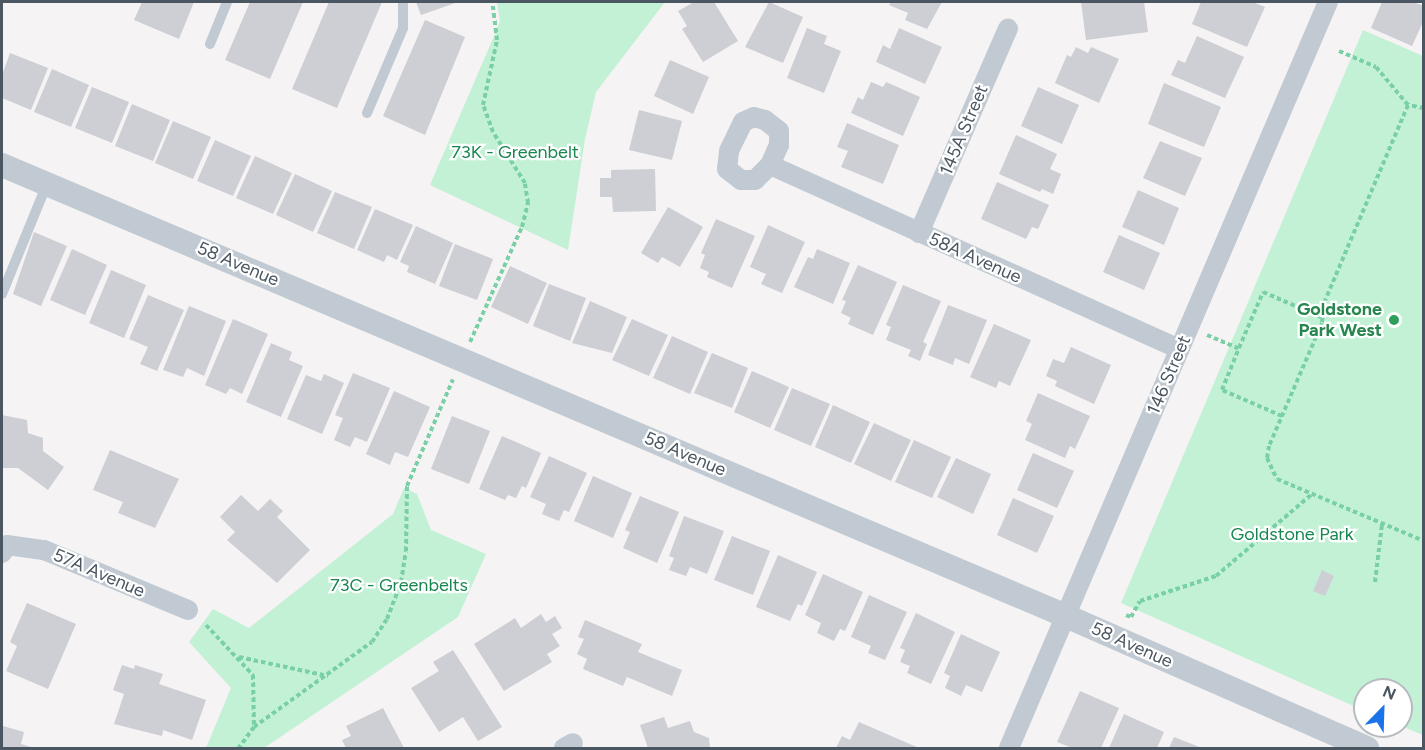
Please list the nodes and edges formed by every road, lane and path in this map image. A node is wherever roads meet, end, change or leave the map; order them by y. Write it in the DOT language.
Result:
graph roads {
  1 [pos="227,2"];
  2 [pos="403,2"];
  3 [pos="492,2"];
  4 [pos="1328,2"];
  5 [pos="1008,28"];
  6 [pos="210,44"];
  7 [pos="1339,51"];
  8 [pos="1408,105"];
  9 [pos="1424,108"];
  10 [pos="367,113"];
  11 [pos="2,165"];
  12 [pos="770,165"];
  13 [pos="47,184"];
  14 [pos="919,233"];
  15 [pos="2,294"];
  16 [pos="1323,318"];
  17 [pos="1200,332"];
  18 [pos="470,342"];
  19 [pos="1239,348"];
  20 [pos="1180,350"];
  21 [pos="455,375"];
  22 [pos="1282,416"];
  23 [pos="1312,494"];
  24 [pos="1382,524"];
  25 [pos="1424,542"];
  26 [pos="4,549"];
  27 [pos="1375,582"];
  28 [pos="188,610"];
  29 [pos="1122,613"];
  30 [pos="1066,616"];
  31 [pos="206,625"];
  32 [pos="239,657"];
  33 [pos="329,676"];
  34 [pos="254,727"];
  35 [pos="239,748"];
  36 [pos="1009,748"];
  37 [pos="1367,748"];
  1 -- 6 [label="lane"];
  2 -- 10 [label="lane"];
  3 -- 18 [label="path"];
  4 -- 20 [label="street, 146 Street"];
  5 -- 14 [label="street, 145A Street"];
  7 -- 8 [label="path"];
  8 -- 9 [label="path"];
  8 -- 16 [label="path"];
  11 -- 13 [label="street, 58 Avenue"];
  12 -- 14 [label="street, 58A Avenue"];
  13 -- 15 [label="lane"];
  13 -- 30 [label="street, 58 Avenue"];
  14 -- 20 [label="street, 58A Avenue"];
  16 -- 19 [label="path"];
  16 -- 22 [label="path"];
  17 -- 19 [label="path"];
  19 -- 22 [label="path"];
  20 -- 30 [label="street, 146 Street"];
  21 -- 33 [label="path"];
  22 -- 23 [label="path"];
  23 -- 24 [label="path"];
  23 -- 29 [label="path"];
  24 -- 25 [label="path"];
  24 -- 27 [label="path"];
  26 -- 28 [label="street, 57A Avenue"];
  30 -- 36 [label="street, 146 Street"];
  30 -- 37 [label="street, 58 Avenue"];
  31 -- 32 [label="path"];
  32 -- 33 [label="path"];
  32 -- 34 [label="path"];
  33 -- 34 [label="path"];
  34 -- 35 [label="path"];
}
